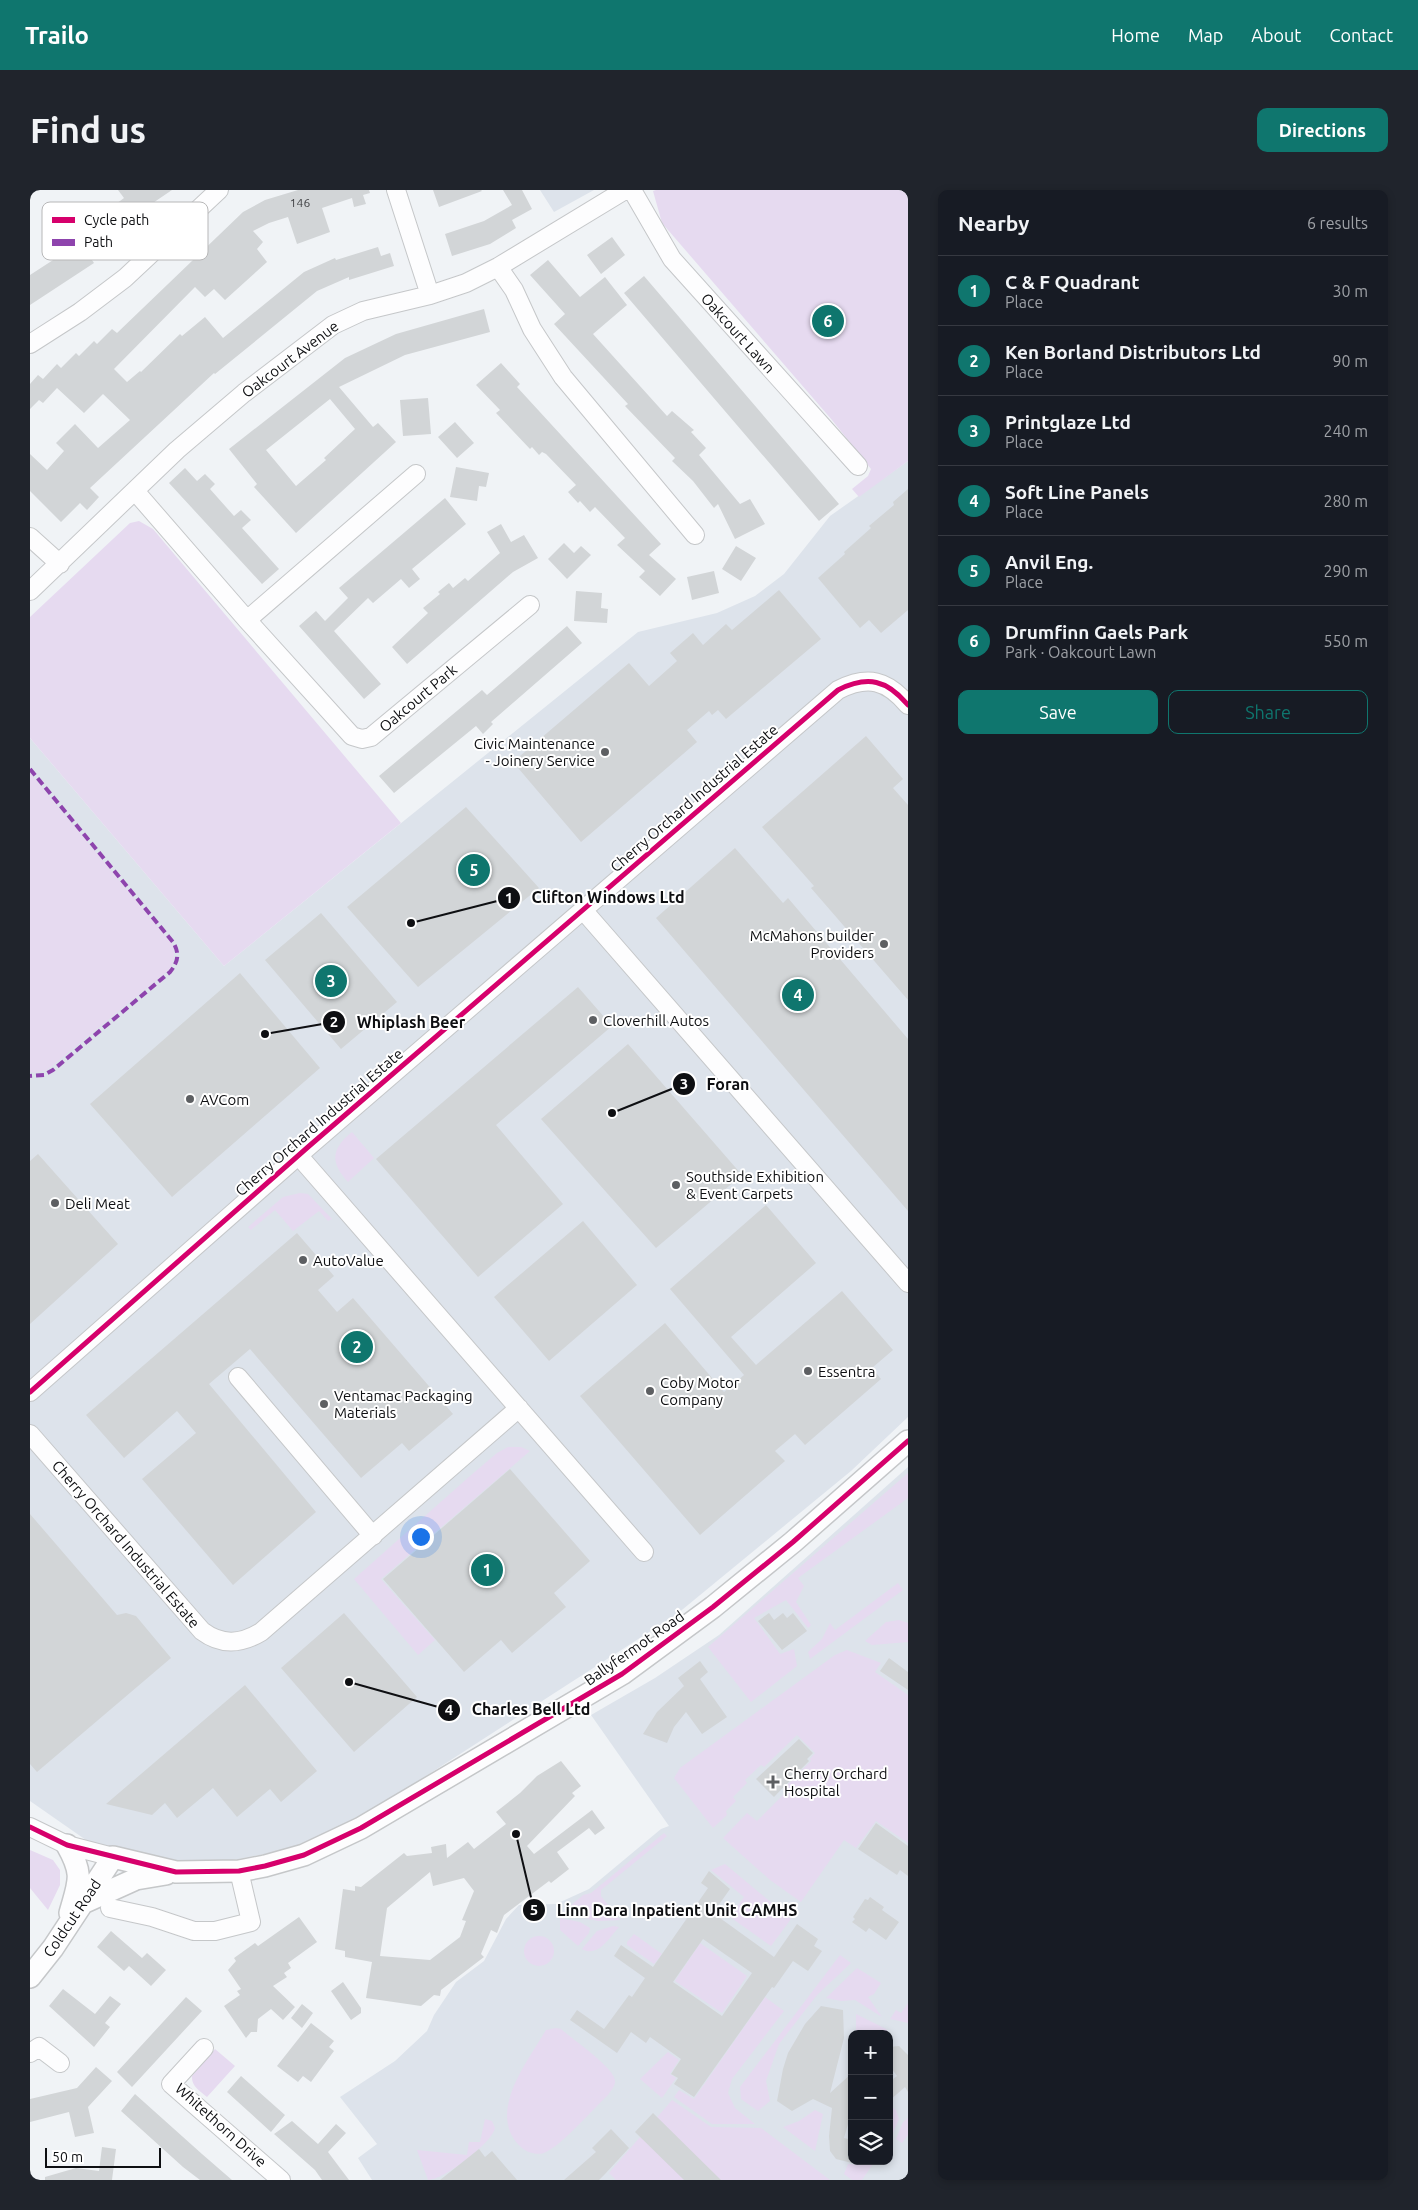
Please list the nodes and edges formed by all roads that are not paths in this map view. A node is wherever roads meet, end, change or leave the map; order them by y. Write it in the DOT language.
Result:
graph roads {
  1 [pos="219,190"];
  2 [pos="396,190"];
  3 [pos="625,190"];
  4 [pos="632,190"];
  5 [pos="206,202"];
  6 [pos="144,260"];
  7 [pos="498,267"];
  8 [pos="430,295"];
  9 [pos="30,344"];
  10 [pos="858,466"];
  11 [pos="416,474"];
  12 [pos="135,491"];
  13 [pos="696,535"];
  14 [pos="30,537"];
  15 [pos="60,564"];
  16 [pos="30,591"];
  17 [pos="530,605"];
  18 [pos="247,620"];
  19 [pos="908,705"];
  20 [pos="583,910"];
  21 [pos="298,1155"];
  22 [pos="908,1283"];
  23 [pos="238,1377"];
  24 [pos="30,1392"];
  25 [pos="519,1408"];
  26 [pos="30,1434"];
  27 [pos="908,1441"];
  28 [pos="373,1536"];
  29 [pos="644,1552"];
  30 [pos="30,1827"];
  31 [pos="67,1845"];
  32 [pos="113,1858"];
  33 [pos="239,1871"];
  34 [pos="176,1872"];
  35 [pos="84,1902"];
  36 [pos="110,1908"];
  37 [pos="64,1932"];
  38 [pos="30,1977"];
  39 [pos="204,2048"];
  40 [pos="30,2053"];
  41 [pos="60,2063"];
  42 [pos="281,2180"];
  1 -- 5 [label="street"];
  2 -- 8 [label="street"];
  3 -- 7 [label="street, Oakcourt Avenue"];
  4 -- 10 [label="street, Oakcourt Lawn"];
  6 -- 9 [label="street"];
  7 -- 8 [label="street, Oakcourt Avenue"];
  7 -- 13 [label="street"];
  8 -- 12 [label="street, Oakcourt Avenue"];
  11 -- 18 [label="street"];
  12 -- 15 [label="street, Oakcourt Avenue"];
  12 -- 18 [label="street, Oakcourt Park"];
  14 -- 15 [label="street"];
  15 -- 16 [label="street, Oakcourt Avenue"];
  17 -- 18 [label="street, Oakcourt Park"];
  19 -- 20 [label="street, Cherry Orchard Industrial Estate"];
  20 -- 21 [label="street, Cherry Orchard Industrial Estate"];
  20 -- 22 [label="street"];
  21 -- 24 [label="street, Cherry Orchard Industrial Estate"];
  21 -- 25 [label="street, Cherry Orchard Industrial Estate"];
  23 -- 28 [label="street"];
  25 -- 28 [label="street, Cherry Orchard Industrial Estate"];
  25 -- 29 [label="street, Cherry Orchard Industrial Estate"];
  26 -- 28 [label="street, Cherry Orchard Industrial Estate"];
  27 -- 33 [label="main road, Ballyfermot Road"];
  30 -- 31 [label="street"];
  31 -- 32 [label="street"];
  31 -- 37 [label="main road"];
  32 -- 34 [label="main road, Ballyfermot Road"];
  32 -- 35 [label="main road, Coldcut Road"];
  33 -- 34 [label="main road, Ballyfermot Road"];
  33 -- 36 [label="street"];
  34 -- 35 [label="main road"];
  35 -- 37 [label="main road, Coldcut Road"];
  37 -- 38 [label="main road, Coldcut Road"];
  39 -- 42 [label="street, Whitethorn Drive"];
  40 -- 41 [label="street"];
}
